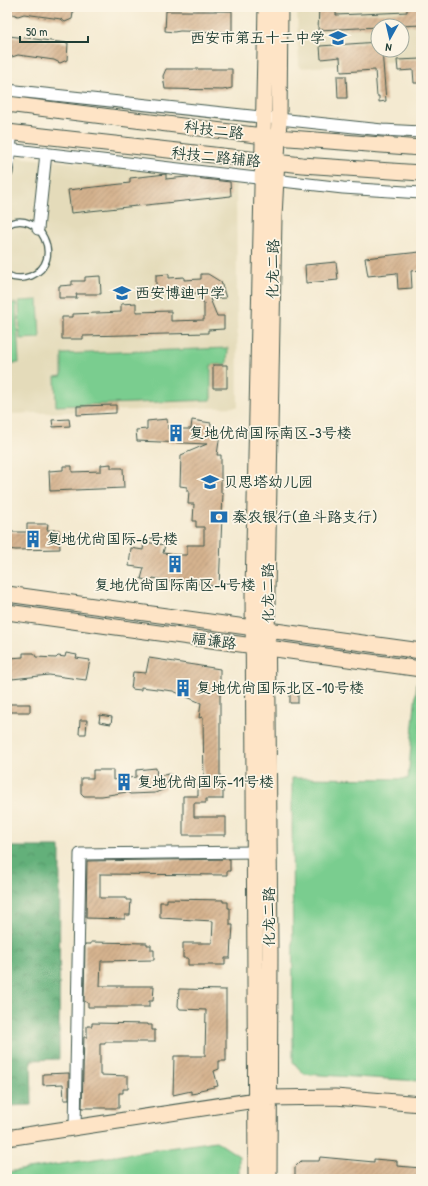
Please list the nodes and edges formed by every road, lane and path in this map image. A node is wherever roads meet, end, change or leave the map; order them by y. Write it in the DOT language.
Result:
graph roads {
  1 [pos="266,7"];
  2 [pos="280,7"];
  3 [pos="7,90"];
  4 [pos="7,104"];
  5 [pos="264,117"];
  6 [pos="279,119"];
  7 [pos="10,132"];
  8 [pos="421,132"];
  9 [pos="271,137"];
  10 [pos="421,148"];
  11 [pos="8,149"];
  12 [pos="46,153"];
  13 [pos="269,161"];
  14 [pos="421,173"];
  15 [pos="7,174"];
  16 [pos="268,178"];
  17 [pos="421,193"];
  18 [pos="7,225"];
  19 [pos="38,229"];
  20 [pos="7,275"];
  21 [pos="7,594"];
  22 [pos="7,612"];
  23 [pos="261,629"];
  24 [pos="261,647"];
  25 [pos="421,651"];
  26 [pos="421,669"];
  27 [pos="254,852"];
  28 [pos="262,1100"];
  29 [pos="421,1104"];
  30 [pos="75,1129"];
  31 [pos="7,1138"];
  32 [pos="256,1179"];
  33 [pos="268,1179"];
  1 -- 5 [label="street, 化龙二路"];
  2 -- 6 [label="street, 化龙二路"];
  3 -- 5 [label="street"];
  4 -- 9 [label="street, 科技二路"];
  5 -- 6 [label="street"];
  5 -- 9 [label="street, 化龙二路"];
  6 -- 8 [label="street"];
  6 -- 9 [label="street, 化龙二路"];
  7 -- 11 [label="street"];
  7 -- 13 [label="street, 科技二路"];
  9 -- 10 [label="street, 科技二路"];
  9 -- 13 [label="street, 化龙二路"];
  11 -- 12 [label="street, 科技二路辅路"];
  11 -- 15 [label="street"];
  12 -- 16 [label="street, 科技二路辅路"];
  12 -- 19 [label="street"];
  13 -- 14 [label="street, 科技二路"];
  13 -- 16 [label="street, 化龙二路"];
  16 -- 17 [label="street, 科技二路辅路"];
  16 -- 23 [label="street, 化龙二路"];
  18 -- 19 [label="lane"];
  19 -- 20 [label="lane"];
  21 -- 23 [label="street, 福谦路"];
  22 -- 24 [label="street, 福谦路"];
  23 -- 24 [label="street, 化龙二路"];
  23 -- 25 [label="street, 福谦路"];
  24 -- 26 [label="street, 福谦路"];
  24 -- 27 [label="street, 化龙二路"];
  24 -- 28 [label="street, 化龙二路"];
  27 -- 28 [label="street, 化龙二路"];
  27 -- 30 [label="street"];
  28 -- 29 [label="street"];
  28 -- 30 [label="street"];
  28 -- 32 [label="street, 化龙二路"];
  28 -- 33 [label="street, 化龙二路"];
  30 -- 31 [label="street"];
}
